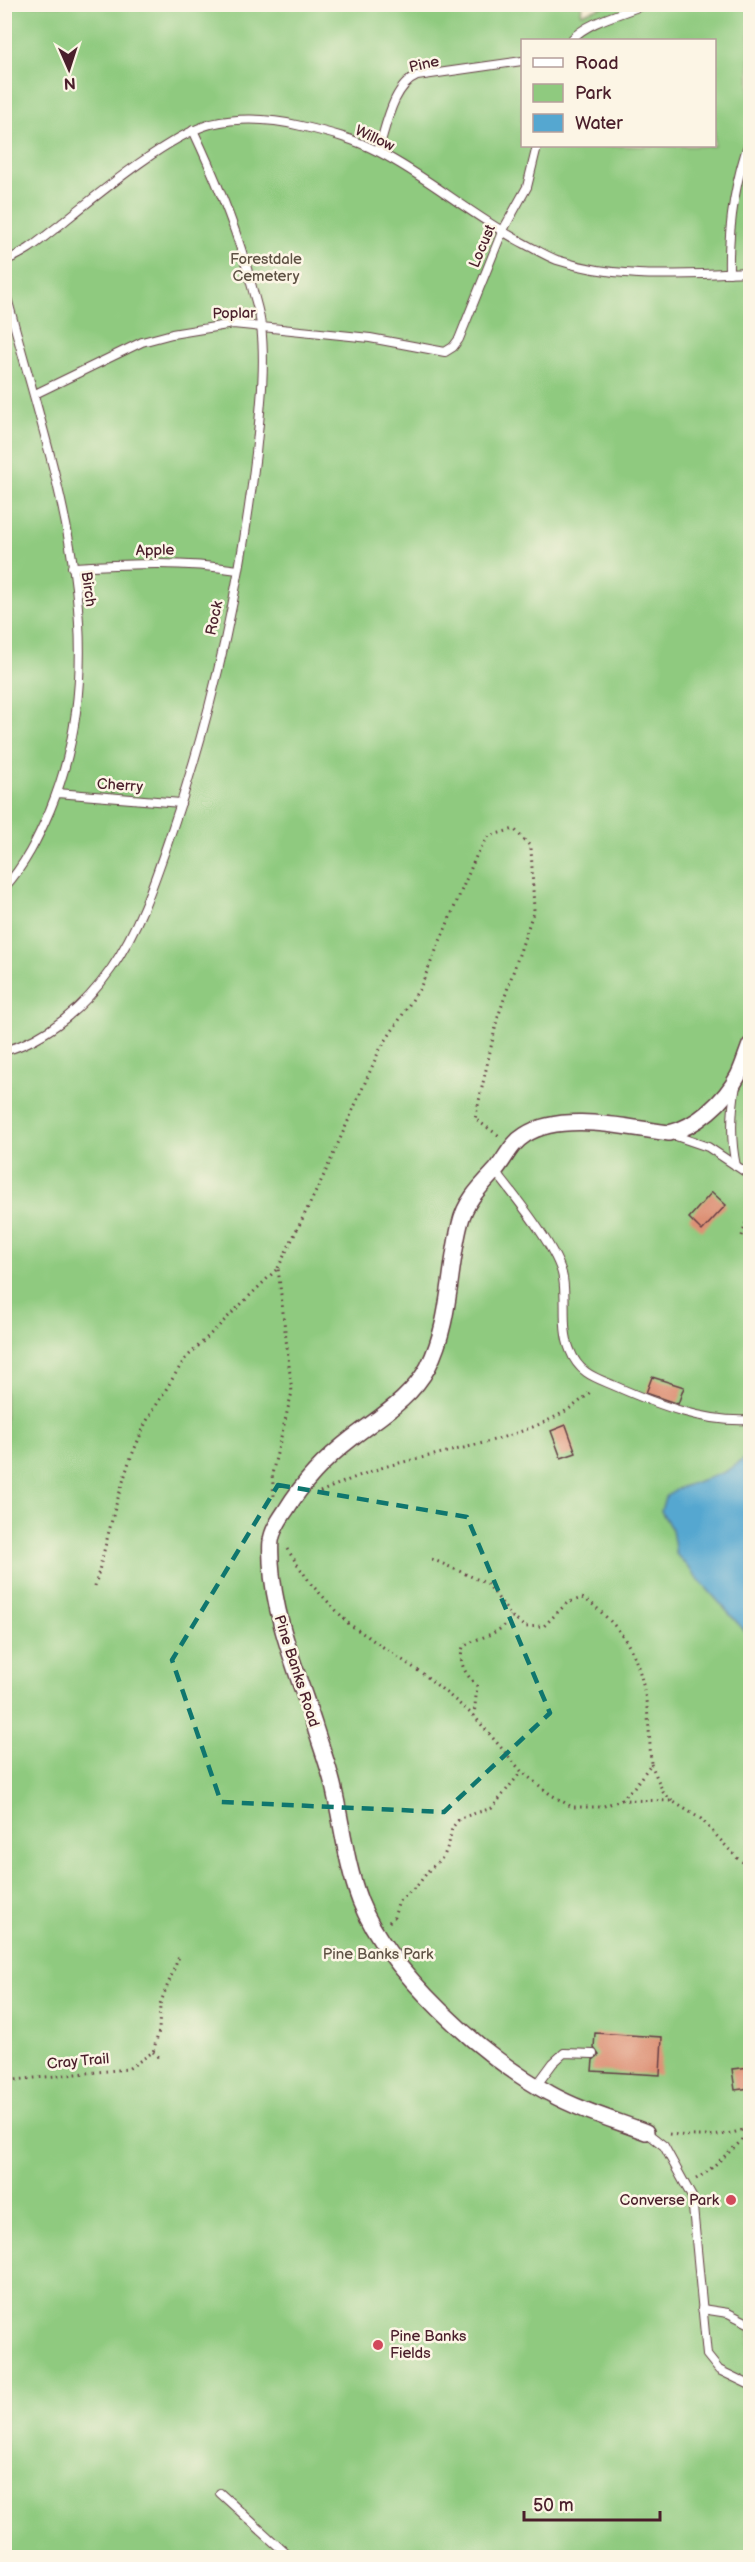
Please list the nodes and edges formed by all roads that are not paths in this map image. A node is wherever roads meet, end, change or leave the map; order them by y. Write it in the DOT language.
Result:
graph roads {
  1 [pos="646,4"];
  2 [pos="572,39"];
  3 [pos="521,61"];
  4 [pos="193,130"];
  5 [pos="750,139"];
  6 [pos="537,147"];
  7 [pos="378,151"];
  8 [pos="502,232"];
  9 [pos="4,261"];
  10 [pos="750,272"];
  11 [pos="729,273"];
  12 [pos="4,286"];
  13 [pos="261,326"];
  14 [pos="445,352"];
  15 [pos="35,394"];
  16 [pos="72,567"];
  17 [pos="238,570"];
  18 [pos="57,793"];
  19 [pos="181,803"];
  20 [pos="4,888"];
  21 [pos="750,1045"];
  22 [pos="4,1051"];
  23 [pos="737,1078"];
  24 [pos="669,1133"];
  25 [pos="736,1166"];
  26 [pos="495,1171"];
  27 [pos="750,1175"];
  28 [pos="750,1420"];
  29 [pos="593,2054"];
  30 [pos="537,2086"];
  31 [pos="646,2132"];
  32 [pos="702,2309"];
  33 [pos="750,2324"];
  34 [pos="750,2385"];
  35 [pos="220,2493"];
  36 [pos="291,2558"];
  1 -- 2 [label="lane"];
  3 -- 7 [label="lane, Pine"];
  4 -- 7 [label="lane, Willow"];
  4 -- 9 [label="lane, Willow"];
  4 -- 13 [label="lane, Rock"];
  5 -- 11 [label="lane"];
  6 -- 8 [label="lane, Locust"];
  7 -- 8 [label="lane, Willow"];
  8 -- 11 [label="lane, Willow"];
  8 -- 14 [label="lane, Locust"];
  10 -- 11 [label="lane, Willow"];
  12 -- 15 [label="lane, Birch"];
  13 -- 14 [label="lane, Poplar"];
  13 -- 15 [label="lane, Poplar"];
  13 -- 17 [label="lane, Rock"];
  15 -- 16 [label="lane, Birch"];
  16 -- 17 [label="lane, Apple"];
  16 -- 18 [label="lane, Birch"];
  17 -- 19 [label="lane, Rock"];
  18 -- 19 [label="lane, Cherry"];
  18 -- 20 [label="lane, Birch"];
  19 -- 22 [label="lane, Rock"];
  21 -- 23 [label="street, Pine Banks Road"];
  23 -- 24 [label="street, Pine Banks Road"];
  23 -- 25 [label="lane"];
  24 -- 25 [label="lane"];
  24 -- 26 [label="street, Pine Banks Road"];
  25 -- 27 [label="lane"];
  26 -- 28 [label="lane"];
  26 -- 30 [label="street, Pine Banks Road"];
  29 -- 30 [label="lane"];
  30 -- 31 [label="street, Pine Banks Road"];
  31 -- 32 [label="lane"];
  32 -- 33 [label="lane"];
  32 -- 34 [label="lane"];
  35 -- 36 [label="lane"];
}
